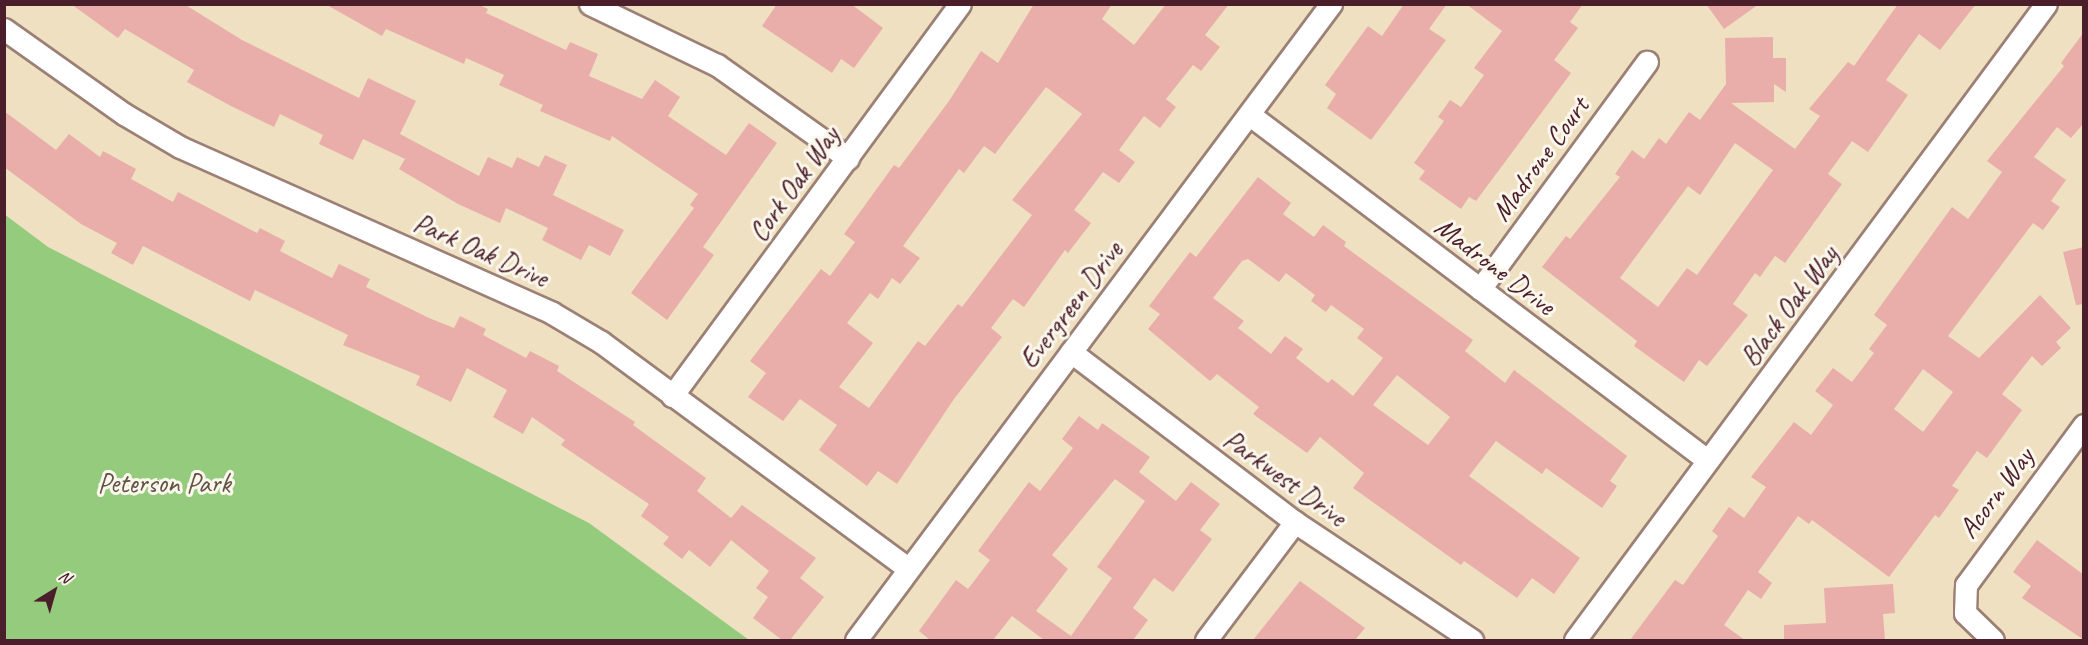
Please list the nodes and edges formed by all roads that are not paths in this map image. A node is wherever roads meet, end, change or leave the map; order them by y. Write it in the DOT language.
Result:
graph roads {
  1 [pos="590,4"];
  2 [pos="960,4"];
  3 [pos="1331,4"];
  4 [pos="2046,4"];
  5 [pos="4,29"];
  6 [pos="1647,62"];
  7 [pos="1250,115"];
  8 [pos="848,158"];
  9 [pos="1479,289"];
  10 [pos="1071,352"];
  11 [pos="672,396"];
  12 [pos="2084,425"];
  13 [pos="1707,460"];
  14 [pos="1295,522"];
  15 [pos="907,568"];
  16 [pos="856,640"];
  17 [pos="1206,640"];
  18 [pos="1472,640"];
  19 [pos="1575,640"];
  20 [pos="1993,640"];
  1 -- 8 [label="street"];
  2 -- 8 [label="street, Cork Oak Way"];
  3 -- 7 [label="street, Evergreen Drive"];
  4 -- 13 [label="street, Black Oak Way"];
  5 -- 11 [label="street, Park Oak Drive"];
  6 -- 9 [label="street, Madrone Court"];
  7 -- 9 [label="street, Madrone Drive"];
  7 -- 10 [label="street, Evergreen Drive"];
  8 -- 11 [label="street, Cork Oak Way"];
  9 -- 13 [label="street, Madrone Drive"];
  10 -- 14 [label="street, Parkwest Drive"];
  10 -- 15 [label="street, Evergreen Drive"];
  11 -- 15 [label="street, Park Oak Drive"];
  12 -- 20 [label="street, Acorn Way"];
  13 -- 19 [label="street, Black Oak Way"];
  14 -- 17 [label="street"];
  14 -- 18 [label="street, Parkwest Drive"];
  15 -- 16 [label="street, Evergreen Drive"];
}
